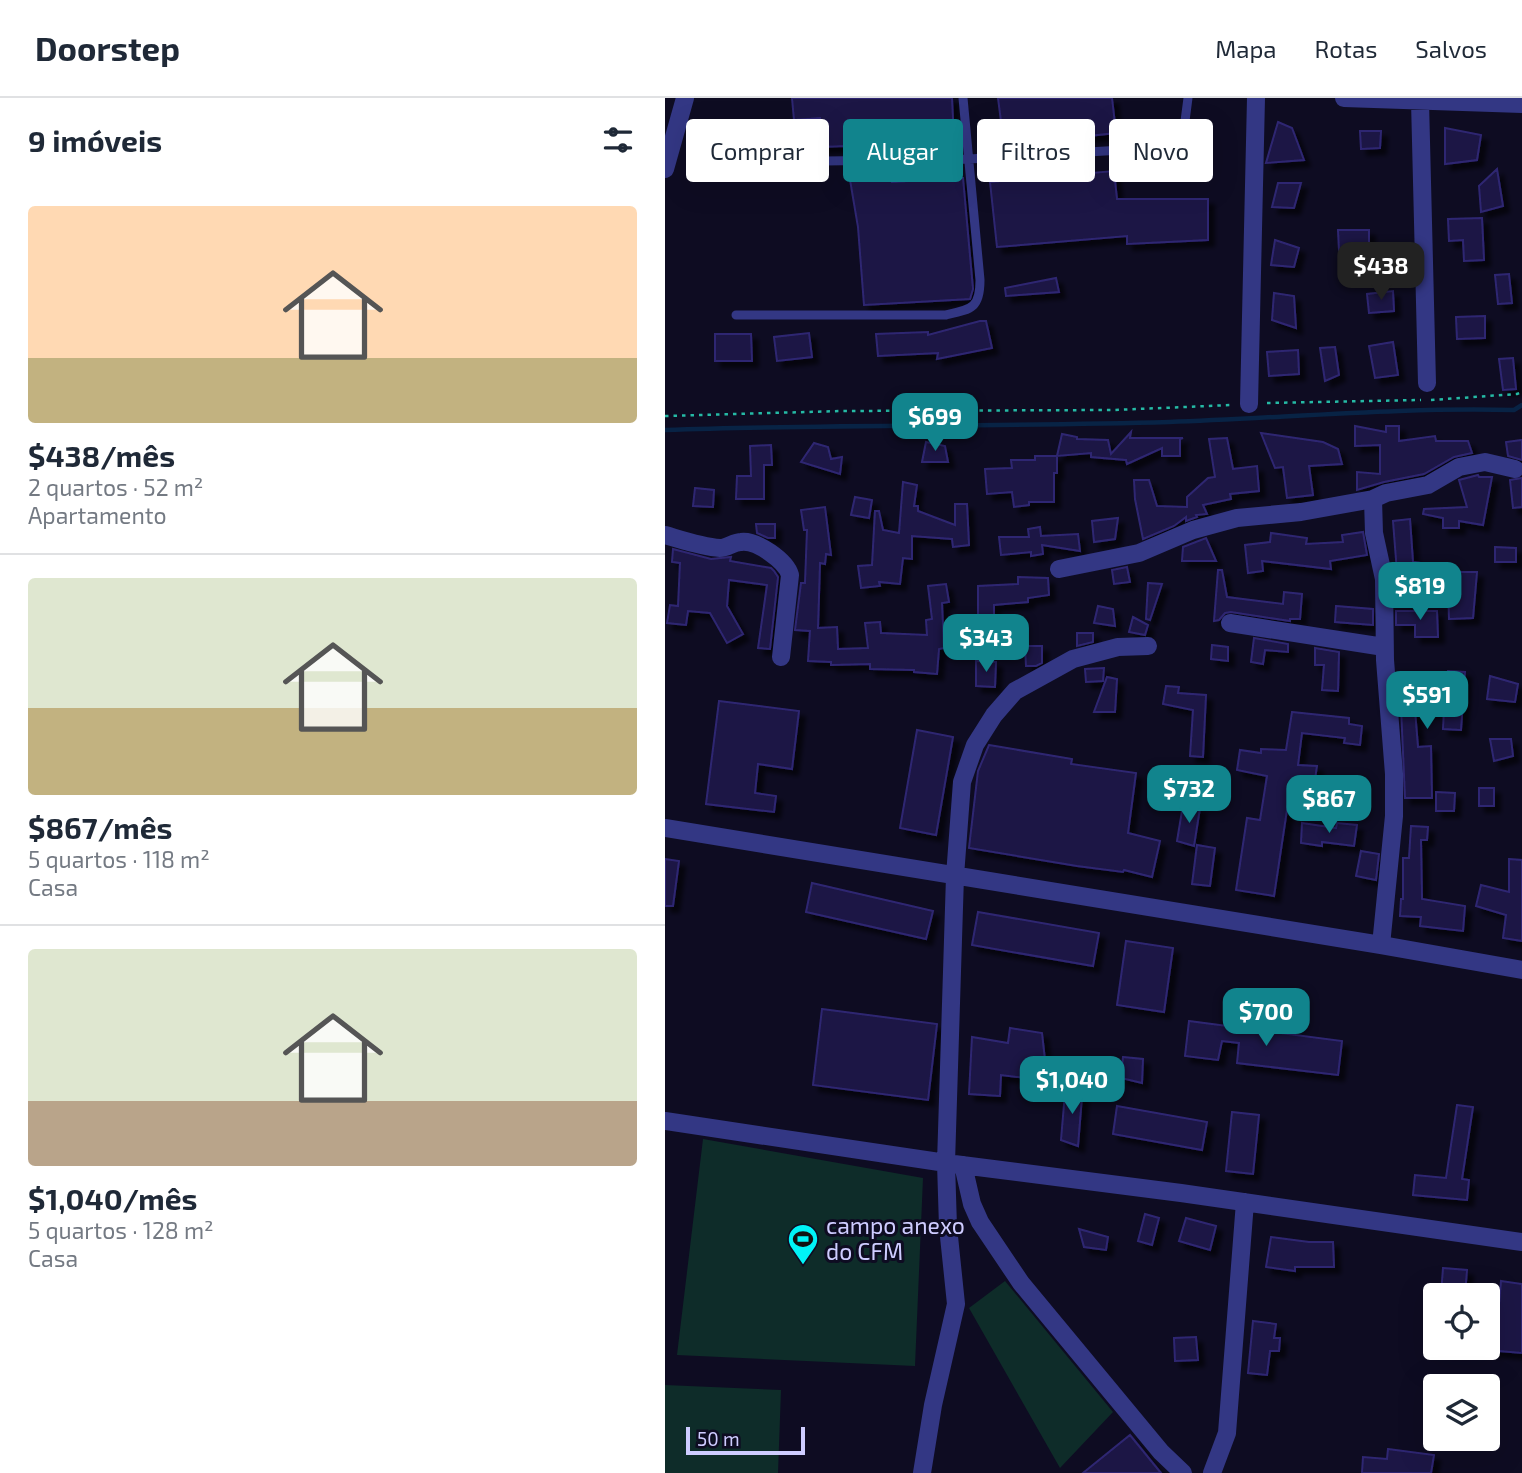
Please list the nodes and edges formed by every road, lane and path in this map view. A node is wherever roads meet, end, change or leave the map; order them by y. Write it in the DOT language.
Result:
graph roads {
  1 [pos="685,98"];
  2 [pos="963,98"];
  3 [pos="1188,98"];
  4 [pos="1256,98"];
  5 [pos="1344,98"];
  6 [pos="1420,101"];
  7 [pos="1522,104"];
  8 [pos="968,159"];
  9 [pos="829,161"];
  10 [pos="665,169"];
  11 [pos="736,315"];
  12 [pos="1427,383"];
  13 [pos="1522,392"];
  14 [pos="1249,404"];
  15 [pos="665,416"];
  16 [pos="1515,468"];
  17 [pos="1373,499"];
  18 [pos="665,535"];
  19 [pos="1059,569"];
  20 [pos="1230,623"];
  21 [pos="1148,646"];
  22 [pos="1384,647"];
  23 [pos="781,657"];
  24 [pos="665,828"];
  25 [pos="955,876"];
  26 [pos="1381,945"];
  27 [pos="1522,970"];
  28 [pos="665,1121"];
  29 [pos="955,1164"];
  30 [pos="1245,1202"];
  31 [pos="1522,1242"];
  32 [pos="922,1473"];
  33 [pos="1183,1473"];
  34 [pos="1212,1473"];
  1 -- 10 [label="street"];
  2 -- 8 [label="lane"];
  3 -- 8 [label="lane"];
  4 -- 14 [label="street"];
  5 -- 6 [label="street"];
  6 -- 7 [label="street"];
  6 -- 12 [label="street"];
  8 -- 9 [label="lane"];
  8 -- 11 [label="lane"];
  13 -- 14 [label="path"];
  14 -- 15 [label="path"];
  16 -- 17 [label="street"];
  17 -- 19 [label="street"];
  17 -- 22 [label="street"];
  18 -- 23 [label="street"];
  20 -- 22 [label="street"];
  21 -- 25 [label="street"];
  22 -- 26 [label="street"];
  24 -- 25 [label="street"];
  25 -- 26 [label="street"];
  25 -- 29 [label="street"];
  26 -- 27 [label="street"];
  28 -- 29 [label="street"];
  29 -- 30 [label="street"];
  29 -- 32 [label="street"];
  29 -- 33 [label="street"];
  30 -- 31 [label="street"];
  30 -- 34 [label="street"];
}
